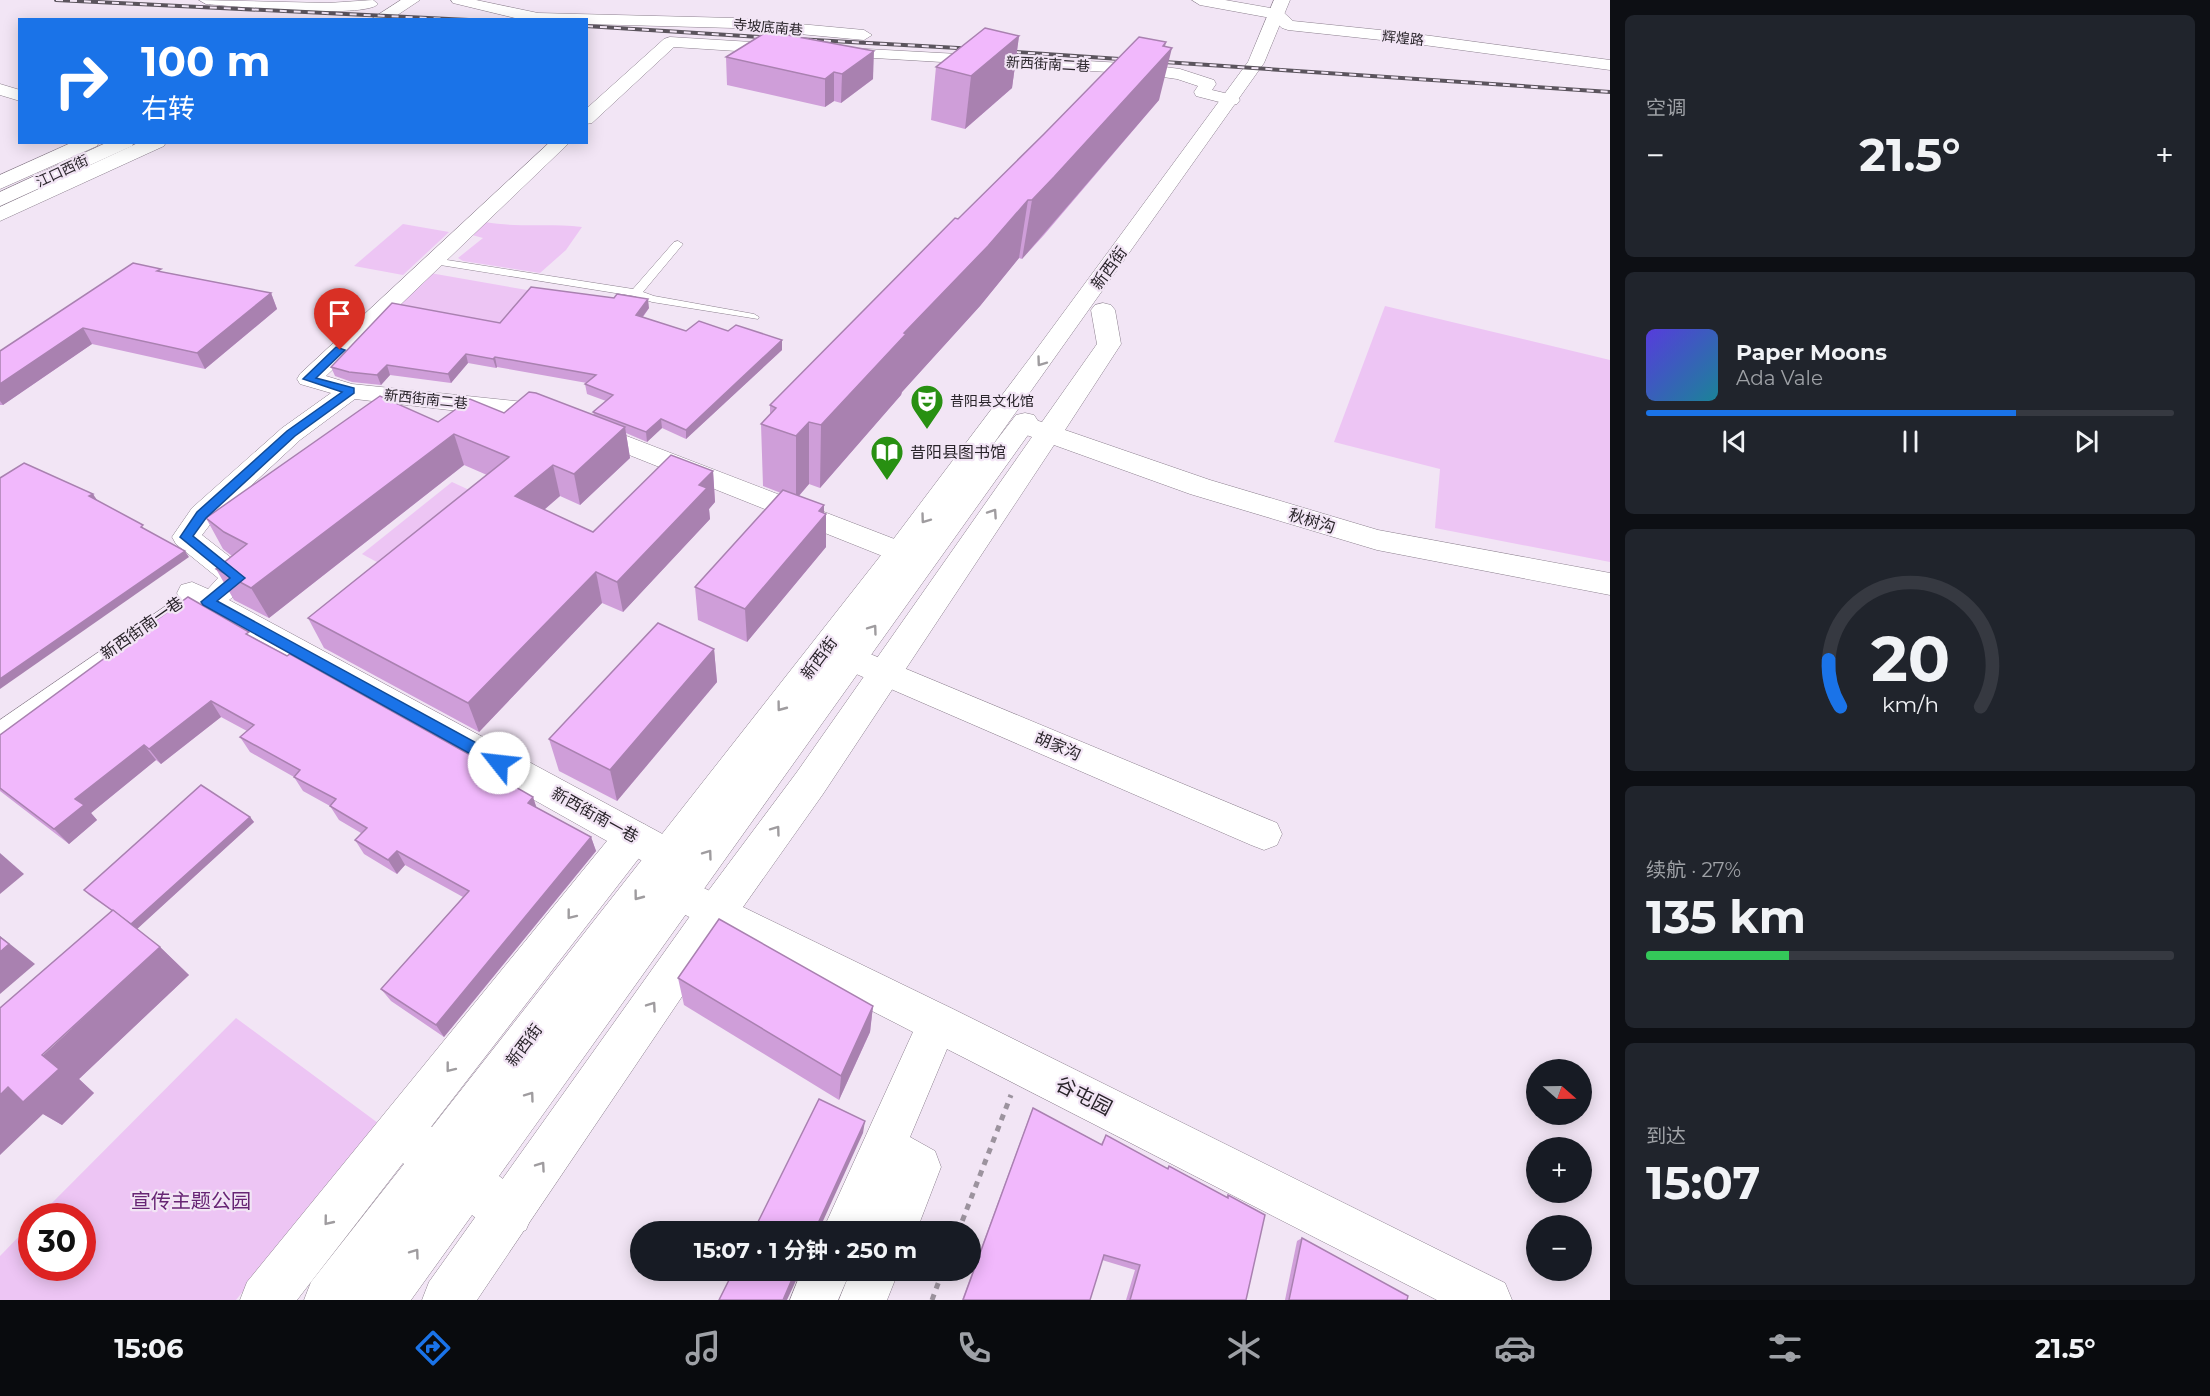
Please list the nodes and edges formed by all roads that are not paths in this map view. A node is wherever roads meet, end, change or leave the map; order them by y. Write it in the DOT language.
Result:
graph roads {
  1 [pos="206,0"];
  2 [pos="412,0"];
  3 [pos="458,0"];
  4 [pos="1200,0"];
  5 [pos="371,4"];
  6 [pos="1281,8"];
  7 [pos="381,18"];
  8 [pos="574,18"];
  9 [pos="588,19"];
  10 [pos="803,22"];
  11 [pos="734,23"];
  12 [pos="875,35"];
  13 [pos="1610,65"];
  14 [pos="0,89"];
  15 [pos="18,95"];
  16 [pos="1231,100"];
  17 [pos="588,117"];
  18 [pos="149,144"];
  19 [pos="559,144"];
  20 [pos="96,147"];
  21 [pos="126,150"];
  22 [pos="4,189"];
  23 [pos="0,215"];
  24 [pos="678,244"];
  25 [pos="434,261"];
  26 [pos="636,293"];
  27 [pos="754,317"];
  28 [pos="350,391"];
  29 [pos="1035,429"];
  30 [pos="900,552"];
  31 [pos="1610,584"];
  32 [pos="200,597"];
  33 [pos="852,658"];
  34 [pos="885,672"];
  35 [pos="0,729"];
  36 [pos="1264,834"];
  37 [pos="651,846"];
  38 [pos="698,902"];
  39 [pos="938,1023"];
  40 [pos="400,1132"];
  41 [pos="883,1147"];
  42 [pos="452,1171"];
  43 [pos="509,1213"];
  44 [pos="849,1221"];
  45 [pos="897,1221"];
  46 [pos="822,1281"];
  47 [pos="871,1281"];
  48 [pos="265,1300"];
  49 [pos="329,1300"];
  50 [pos="380,1300"];
  51 [pos="447,1300"];
  52 [pos="814,1300"];
  53 [pos="863,1300"];
  54 [pos="1488,1300"];
  1 -- 5 [label="street"];
  2 -- 7 [label="main road"];
  3 -- 8 [label="street, 寺坡底南巷"];
  4 -- 6 [label="main road, 辉煌路"];
  6 -- 13 [label="main road, 辉煌路"];
  6 -- 16 [label="main road, 新西街"];
  6 -- 29 [label="main road, 新西街"];
  9 -- 11 [label="street, 寺坡底南巷"];
  10 -- 11 [label="street"];
  11 -- 12 [label="street, 寺坡底南巷"];
  14 -- 15 [label="street"];
  16 -- 17 [label="street, 新西街南二巷"];
  16 -- 30 [label="main road, 新西街, one-way"];
  18 -- 21 [label="main road"];
  19 -- 25 [label="street, 新西街南二巷"];
  20 -- 21 [label="main road, 江口西街"];
  20 -- 22 [label="main road, 江口西街"];
  21 -- 23 [label="main road"];
  24 -- 26 [label="lane"];
  25 -- 26 [label="lane"];
  25 -- 28 [label="street, 新西街南二巷"];
  26 -- 27 [label="lane"];
  28 -- 30 [label="street, 新西街南二巷"];
  28 -- 32 [label="street"];
  29 -- 31 [label="main road, 秋树沟"];
  33 -- 29 [label="main road, 新西街, one-way"];
  34 -- 29 [label="main road, one-way"];
  30 -- 37 [label="main road, 新西街, one-way"];
  32 -- 35 [label="lane, 新西街南一巷"];
  32 -- 37 [label="street, 新西街南一巷"];
  33 -- 34 [label="street, 胡家沟"];
  38 -- 33 [label="main road, 新西街, one-way"];
  34 -- 36 [label="street, 胡家沟"];
  38 -- 34 [label="main road, one-way"];
  37 -- 40 [label="main road, one-way"];
  37 -- 42 [label="main road, 新西街, one-way"];
  38 -- 39 [label="street, 谷屯园"];
  42 -- 38 [label="main road, 新西街, one-way"];
  43 -- 38 [label="main road, one-way"];
  39 -- 41 [label="street"];
  39 -- 54 [label="street, 谷屯园"];
  40 -- 42 [label="main road"];
  40 -- 48 [label="main road, one-way"];
  41 -- 44 [label="street"];
  41 -- 45 [label="street"];
  42 -- 43 [label="main road"];
  42 -- 49 [label="main road, 新西街"];
  50 -- 42 [label="main road, 新西街, one-way"];
  43 -- 51 [label="main road"];
  46 -- 52 [label="street"];
  47 -- 53 [label="street"];
}
